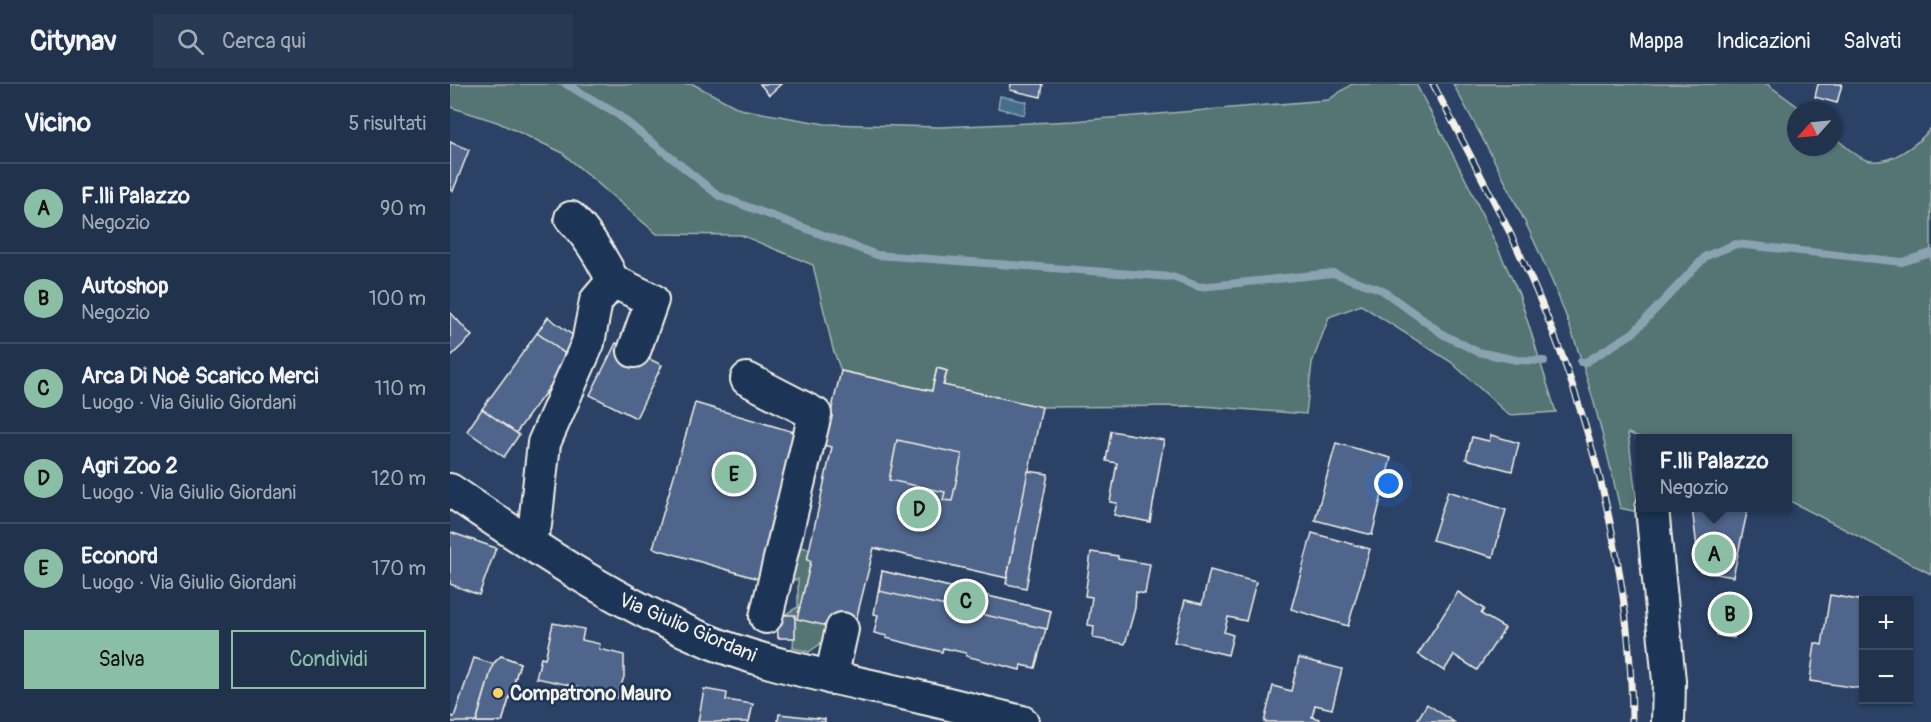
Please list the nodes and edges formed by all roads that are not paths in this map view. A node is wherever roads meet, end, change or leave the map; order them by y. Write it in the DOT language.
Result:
graph roads {
  1 [pos="571,218"];
  2 [pos="613,281"];
  3 [pos="634,351"];
  4 [pos="747,379"];
  5 [pos="450,490"];
  6 [pos="1652,512"];
  7 [pos="535,525"];
  8 [pos="766,617"];
  9 [pos="842,629"];
  10 [pos="831,678"];
  11 [pos="1022,722"];
  12 [pos="1668,722"];
  1 -- 2 [label="street"];
  2 -- 3 [label="street"];
  2 -- 7 [label="street"];
  4 -- 8 [label="street"];
  5 -- 10 [label="street, Via Giulio Giordani"];
  6 -- 12 [label="street"];
  9 -- 10 [label="street"];
  10 -- 11 [label="street, Via Giulio Giordani"];
}
